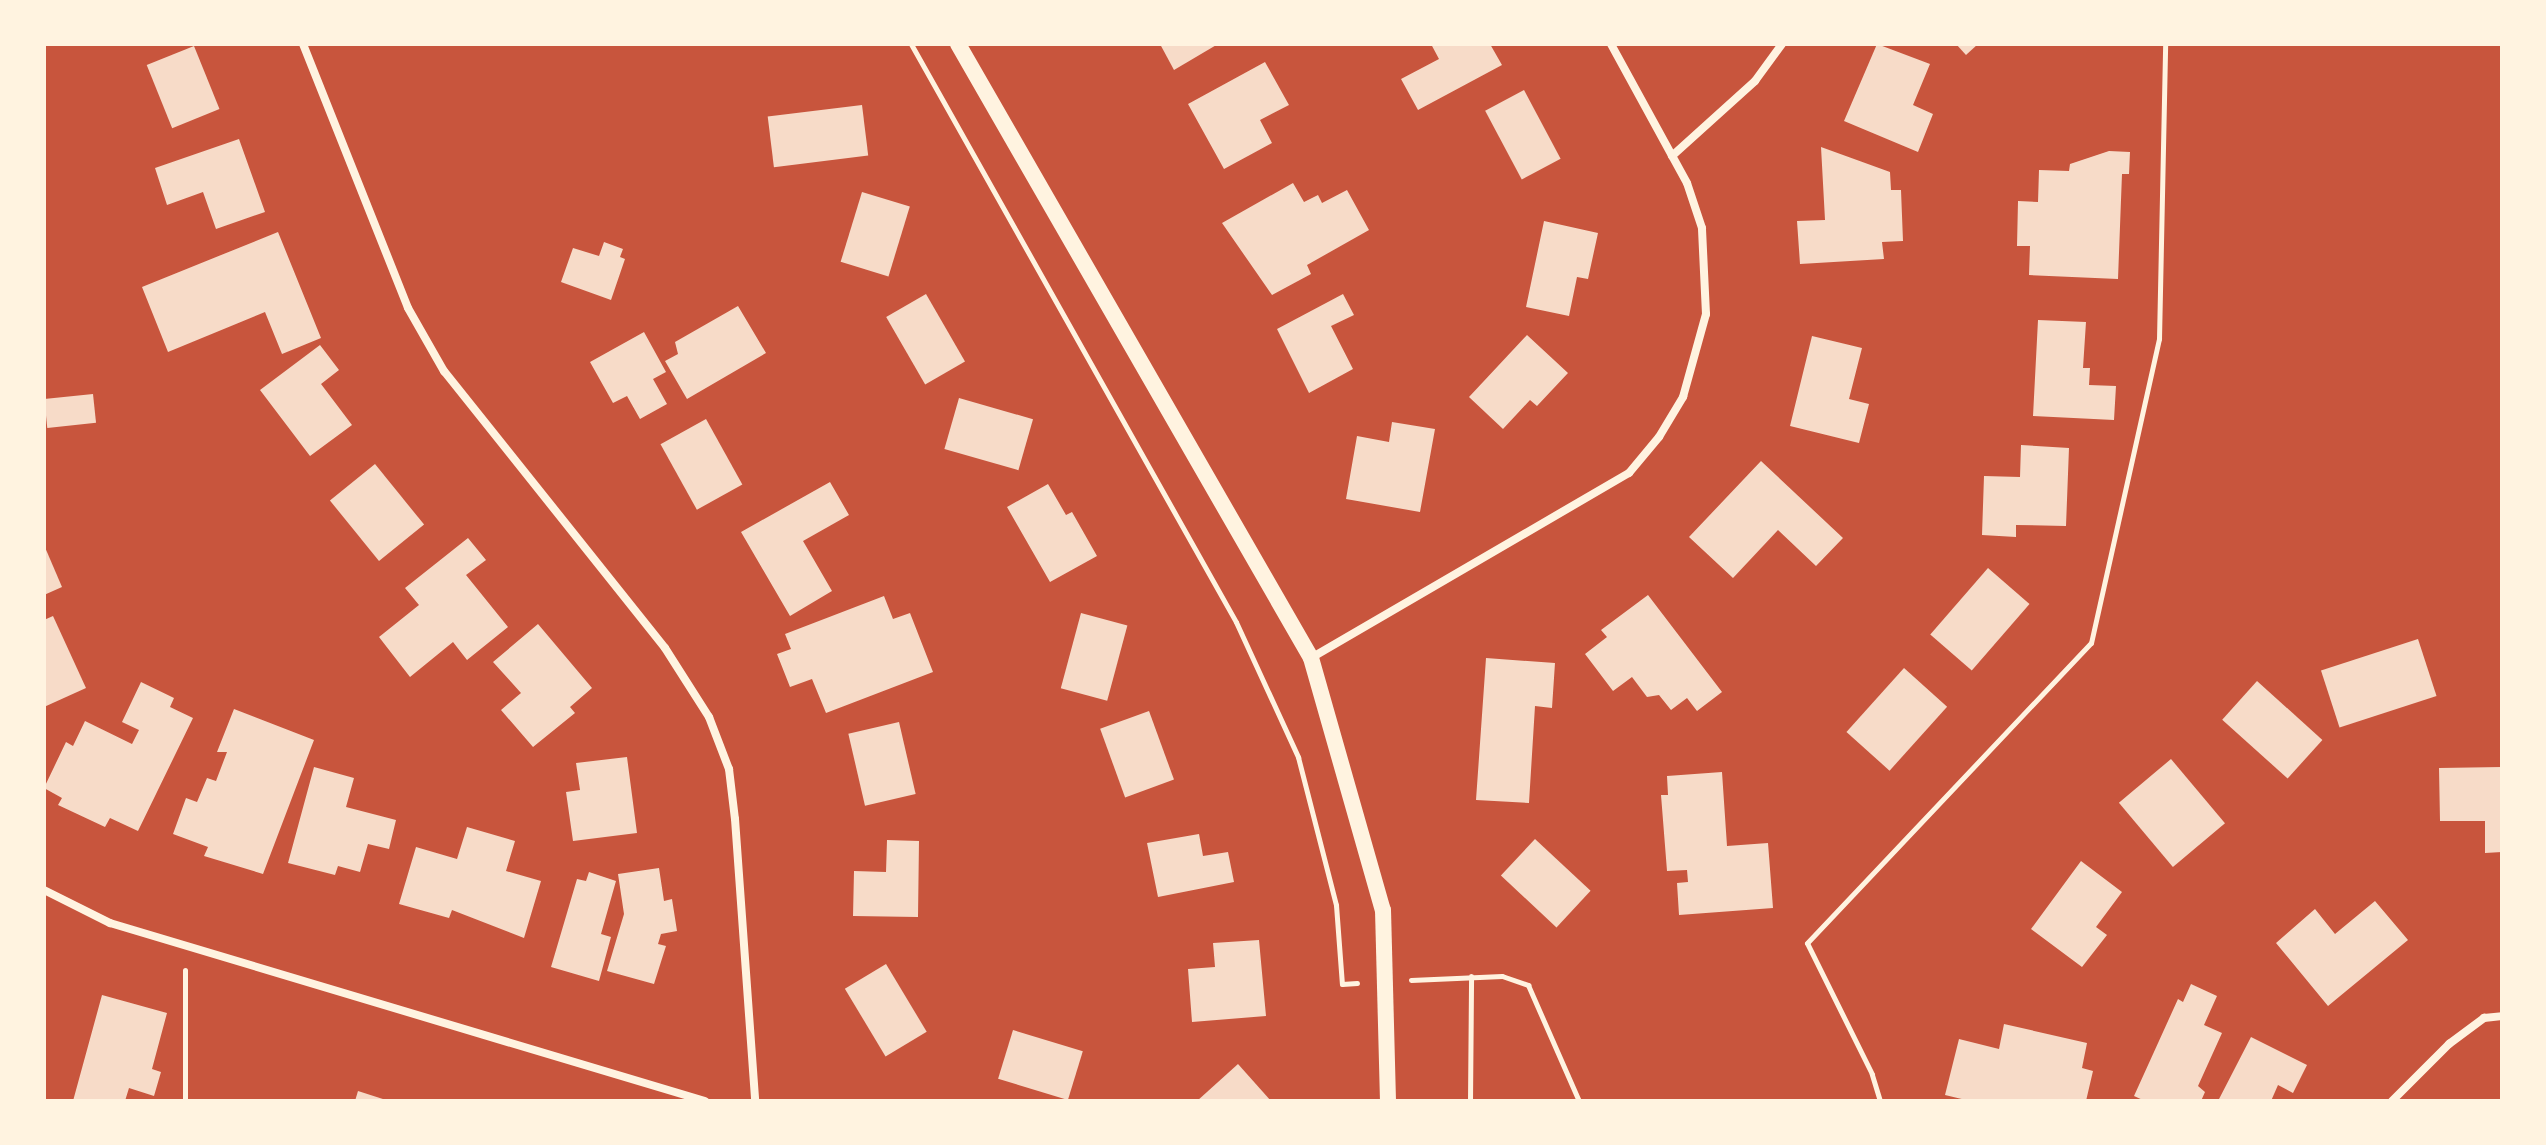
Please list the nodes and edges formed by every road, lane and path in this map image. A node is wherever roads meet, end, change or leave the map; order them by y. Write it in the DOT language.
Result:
graph roads {
  1 [pos="303,44"];
  2 [pos="911,44"];
  3 [pos="958,44"];
  4 [pos="1611,44"];
  5 [pos="1782,44"];
  6 [pos="2165,44"];
  7 [pos="1672,156"];
  8 [pos="1311,658"];
  9 [pos="44,890"];
  10 [pos="184,942"];
  11 [pos="1342,984"];
  12 [pos="2502,1016"];
  13 [pos="185,1101"];
  14 [pos="705,1101"];
  15 [pos="755,1101"];
  16 [pos="1388,1101"];
  17 [pos="1470,1101"];
  18 [pos="1579,1101"];
  19 [pos="1880,1101"];
  20 [pos="2392,1101"];
  1 -- 15 [label="street"];
  2 -- 11 [label="path"];
  3 -- 8 [label="main road"];
  4 -- 7 [label="street"];
  5 -- 7 [label="street"];
  6 -- 19 [label="path"];
  7 -- 8 [label="street"];
  8 -- 16 [label="main road"];
  9 -- 10 [label="street"];
  10 -- 13 [label="path"];
  10 -- 14 [label="street"];
  12 -- 20 [label="street"];
  17 -- 18 [label="path"];
}
